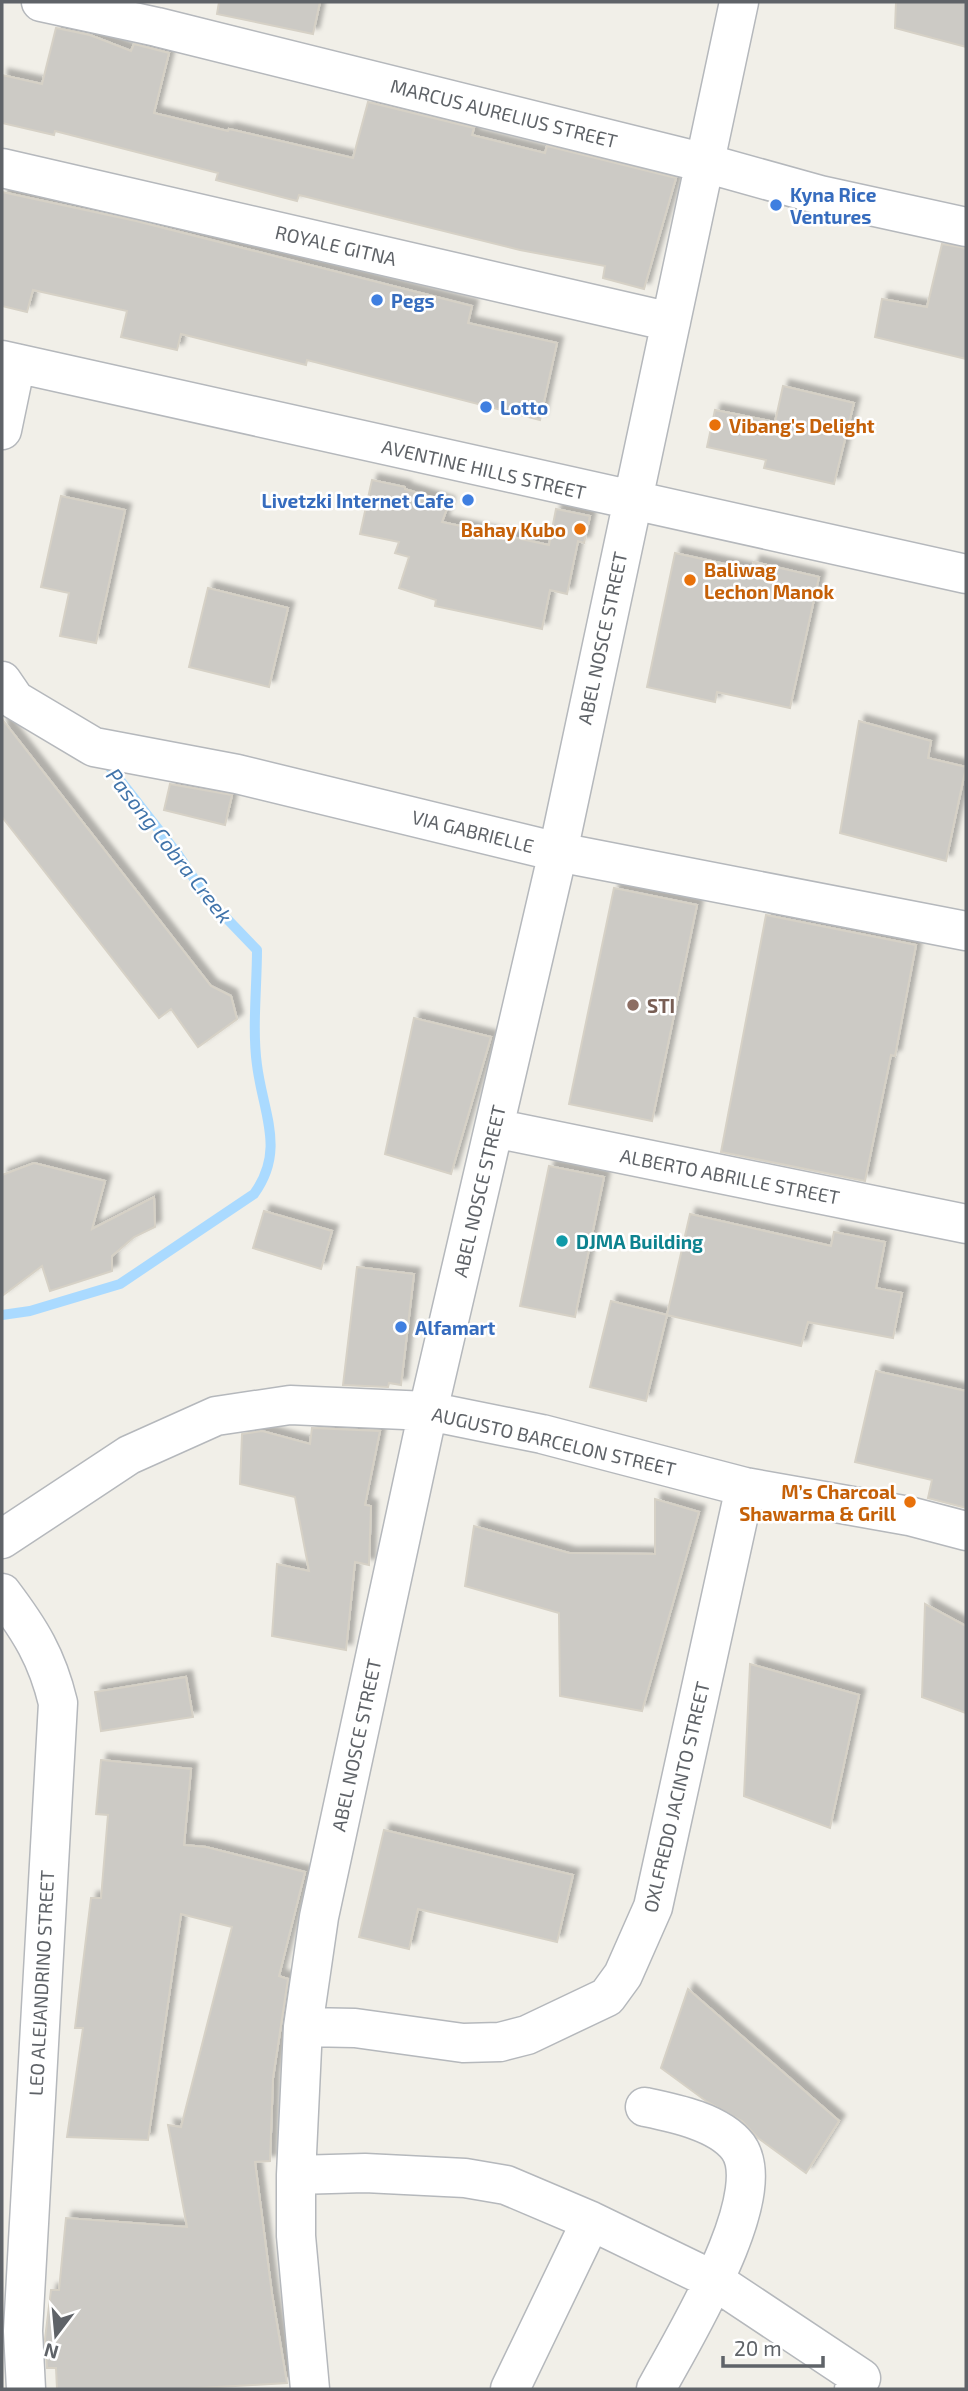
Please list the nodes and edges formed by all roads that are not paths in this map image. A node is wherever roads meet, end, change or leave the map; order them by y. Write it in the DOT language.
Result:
graph roads {
  1 [pos="41,2"];
  2 [pos="739,2"];
  3 [pos="705,163"];
  4 [pos="2,168"];
  5 [pos="966,227"];
  6 [pos="671,321"];
  7 [pos="9,362"];
  8 [pos="2,430"];
  9 [pos="631,502"];
  10 [pos="966,574"];
  11 [pos="2,681"];
  12 [pos="558,852"];
  13 [pos="966,931"];
  14 [pos="494,1128"];
  15 [pos="966,1224"];
  16 [pos="428,1411"];
  17 [pos="745,1487"];
  18 [pos="966,1531"];
  19 [pos="2,1539"];
  20 [pos="2,1593"];
  21 [pos="303,2026"];
  22 [pos="645,2106"];
  23 [pos="296,2175"];
  24 [pos="591,2221"];
  25 [pos="715,2281"];
  26 [pos="26,2389"];
  27 [pos="310,2389"];
  28 [pos="510,2389"];
  29 [pos="656,2389"];
  30 [pos="854,2389"];
  1 -- 3 [label="street, MARCUS AURELIUS STREET"];
  2 -- 3 [label="street, ABEL NOSCE STREET"];
  3 -- 5 [label="street, MARCUS AURELIUS STREET"];
  3 -- 6 [label="street, ABEL NOSCE STREET"];
  4 -- 6 [label="street, ROYALE GITNA"];
  6 -- 9 [label="street, ABEL NOSCE STREET"];
  7 -- 8 [label="street"];
  7 -- 9 [label="street, AVENTINE HILLS STREET"];
  9 -- 10 [label="street, AVENTINE HILLS STREET"];
  9 -- 12 [label="street, ABEL NOSCE STREET"];
  11 -- 12 [label="street, VIA GABRIELLE"];
  12 -- 13 [label="street, VIA GABRIELLE"];
  12 -- 14 [label="street, ABEL NOSCE STREET"];
  14 -- 15 [label="street, ALBERTO ABRILLE STREET"];
  14 -- 16 [label="street, ABEL NOSCE STREET"];
  16 -- 17 [label="street, AUGUSTO BARCELON STREET"];
  16 -- 19 [label="street, AUGUSTO BARCELON STREET"];
  16 -- 21 [label="street, ABEL NOSCE STREET"];
  17 -- 18 [label="street, AUGUSTO BARCELON STREET"];
  17 -- 21 [label="street, OXLFREDO JACINTO STREET"];
  20 -- 26 [label="street, LEO ALEJANDRINO STREET"];
  21 -- 23 [label="street, ABEL NOSCE STREET"];
  22 -- 25 [label="street"];
  23 -- 24 [label="street"];
  23 -- 27 [label="street, ABEL NOSCE STREET"];
  24 -- 25 [label="street"];
  24 -- 28 [label="street"];
  25 -- 29 [label="street"];
  25 -- 30 [label="street"];
}
